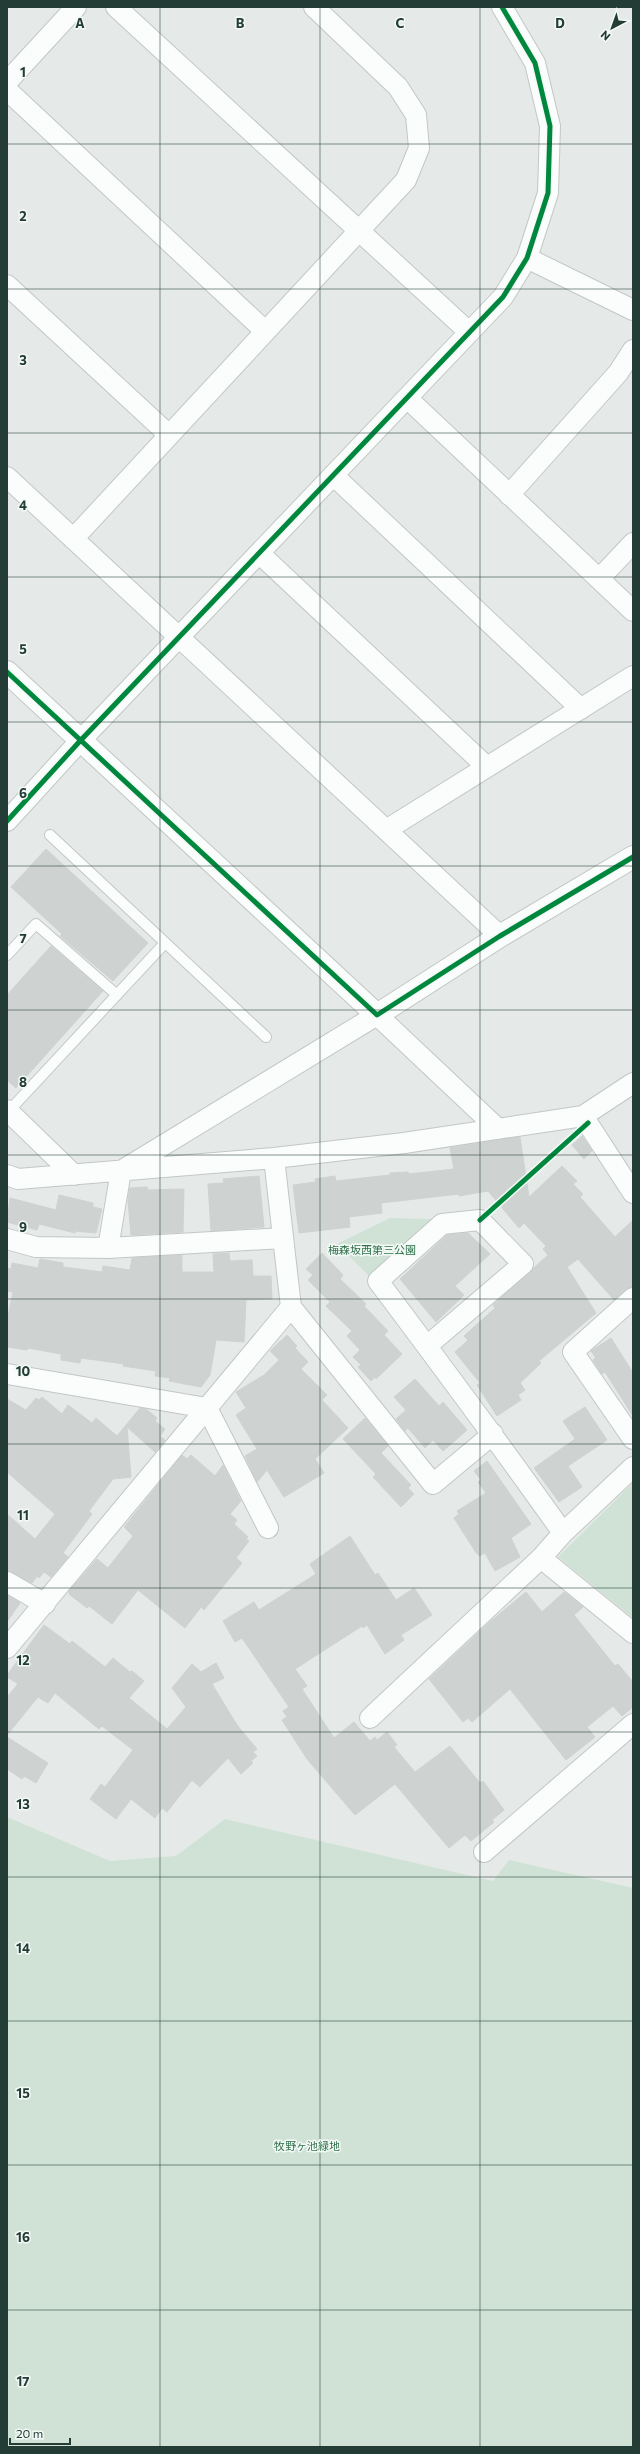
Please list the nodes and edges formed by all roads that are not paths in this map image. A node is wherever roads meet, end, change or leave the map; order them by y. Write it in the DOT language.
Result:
graph roads {
  1 [pos="76,7"];
  2 [pos="116,7"];
  3 [pos="314,7"];
  4 [pos="502,7"];
  5 [pos="7,82"];
  6 [pos="7,90"];
  7 [pos="357,230"];
  8 [pos="527,258"];
  9 [pos="7,286"];
  10 [pos="633,310"];
  11 [pos="265,330"];
  12 [pos="469,332"];
  13 [pos="633,350"];
  14 [pos="407,398"];
  15 [pos="169,435"];
  16 [pos="333,475"];
  17 [pos="7,477"];
  18 [pos="509,495"];
  19 [pos="73,539"];
  20 [pos="633,543"];
  21 [pos="259,553"];
  22 [pos="599,579"];
  23 [pos="633,611"];
  24 [pos="179,637"];
  25 [pos="7,672"];
  26 [pos="633,676"];
  27 [pos="581,709"];
  28 [pos="80,741"];
  29 [pos="487,767"];
  30 [pos="7,821"];
  31 [pos="386,830"];
  32 [pos="50,835"];
  33 [pos="633,856"];
  34 [pos="500,936"];
  35 [pos="165,942"];
  36 [pos="7,955"];
  37 [pos="117,994"];
  38 [pos="377,1015"];
  39 [pos="266,1037"];
  40 [pos="633,1083"];
  41 [pos="8,1111"];
  42 [pos="585,1120"];
  43 [pos="498,1129"];
  44 [pos="274,1158"];
  45 [pos="121,1171"];
  46 [pos="7,1175"];
  47 [pos="74,1175"];
  48 [pos="633,1193"];
  49 [pos="282,1238"];
  50 [pos="7,1239"];
  51 [pos="108,1248"];
  52 [pos="633,1298"];
  53 [pos="291,1307"];
  54 [pos="427,1346"];
  55 [pos="7,1374"];
  56 [pos="207,1408"];
  57 [pos="493,1434"];
  58 [pos="633,1439"];
  59 [pos="633,1467"];
  60 [pos="268,1528"];
  61 [pos="563,1533"];
  62 [pos="541,1558"];
  63 [pos="7,1582"];
  64 [pos="45,1604"];
  65 [pos="633,1633"];
  66 [pos="7,1648"];
  67 [pos="370,1718"];
  68 [pos="633,1724"];
  69 [pos="484,1852"];
  1 -- 5 [label="street"];
  2 -- 7 [label="street"];
  3 -- 7 [label="street"];
  4 -- 8 [label="street"];
  6 -- 11 [label="street"];
  7 -- 11 [label="street"];
  7 -- 12 [label="street"];
  8 -- 10 [label="street"];
  8 -- 12 [label="street"];
  9 -- 15 [label="street"];
  11 -- 15 [label="street"];
  12 -- 14 [label="street"];
  13 -- 18 [label="street"];
  14 -- 16 [label="street"];
  14 -- 18 [label="street"];
  15 -- 19 [label="street"];
  16 -- 21 [label="street"];
  16 -- 27 [label="street"];
  17 -- 19 [label="street"];
  18 -- 22 [label="street"];
  19 -- 24 [label="street"];
  20 -- 22 [label="street"];
  21 -- 24 [label="street"];
  21 -- 29 [label="street"];
  22 -- 23 [label="street"];
  24 -- 28 [label="street"];
  24 -- 31 [label="street"];
  25 -- 28 [label="street"];
  26 -- 27 [label="street"];
  27 -- 29 [label="street"];
  28 -- 30 [label="street"];
  28 -- 38 [label="street"];
  29 -- 31 [label="street"];
  31 -- 34 [label="street"];
  32 -- 35 [label="lane"];
  33 -- 34 [label="street"];
  34 -- 38 [label="street"];
  35 -- 37 [label="lane"];
  35 -- 39 [label="lane"];
  36 -- 37 [label="lane"];
  37 -- 41 [label="lane"];
  38 -- 43 [label="street"];
  38 -- 45 [label="street"];
  40 -- 42 [label="street"];
  41 -- 47 [label="street"];
  42 -- 43 [label="street"];
  42 -- 48 [label="street"];
  43 -- 44 [label="street"];
  44 -- 45 [label="street"];
  44 -- 49 [label="street"];
  45 -- 47 [label="street"];
  45 -- 51 [label="street"];
  46 -- 47 [label="street"];
  49 -- 51 [label="street"];
  49 -- 53 [label="street"];
  50 -- 51 [label="street"];
  52 -- 58 [label="street"];
  53 -- 56 [label="street"];
  53 -- 57 [label="street"];
  54 -- 54 [label="street"];
  54 -- 57 [label="street"];
  55 -- 56 [label="street"];
  56 -- 60 [label="street"];
  56 -- 64 [label="street"];
  57 -- 61 [label="street"];
  59 -- 61 [label="street"];
  61 -- 62 [label="street"];
  62 -- 65 [label="street"];
  62 -- 67 [label="street"];
  63 -- 64 [label="street"];
  64 -- 66 [label="street"];
  68 -- 69 [label="street"];
}
